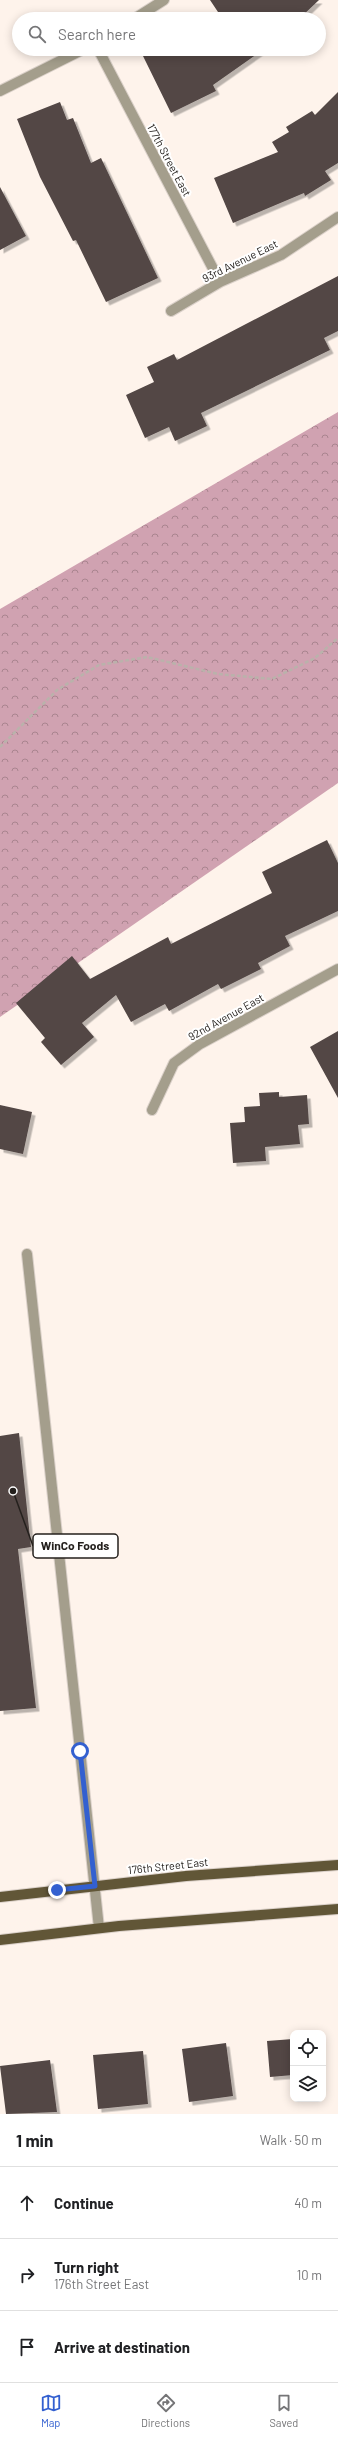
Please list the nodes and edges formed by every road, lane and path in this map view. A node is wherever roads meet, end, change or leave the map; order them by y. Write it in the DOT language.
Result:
graph roads {
  1 [pos="164,0"];
  2 [pos="145,12"];
  3 [pos="70,56"];
  4 [pos="102,56"];
  5 [pos="0,91"];
  6 [pos="338,217"];
  7 [pos="220,282"];
  8 [pos="171,311"];
  9 [pos="338,638"];
  10 [pos="0,747"];
  11 [pos="338,969"];
  12 [pos="152,1110"];
  13 [pos="27,1254"];
  14 [pos="338,1865"];
  15 [pos="95,1886"];
  16 [pos="0,1897"];
  17 [pos="338,1909"];
  18 [pos="99,1928"];
  19 [pos="0,1940"];
  1 -- 2 [label="street"];
  3 -- 5 [label="street"];
  4 -- 7 [label="street, 177th Street East"];
  6 -- 7 [label="street, 93rd Avenue East"];
  7 -- 8 [label="street, 93rd Avenue East"];
  9 -- 10 [label="path"];
  11 -- 12 [label="street, 92nd Avenue East"];
  13 -- 15 [label="street"];
  14 -- 15 [label="main road, 176th Street East"];
  15 -- 16 [label="main road, 176th Street East"];
  15 -- 18 [label="street"];
  17 -- 18 [label="main road"];
  18 -- 19 [label="main road"];
}
